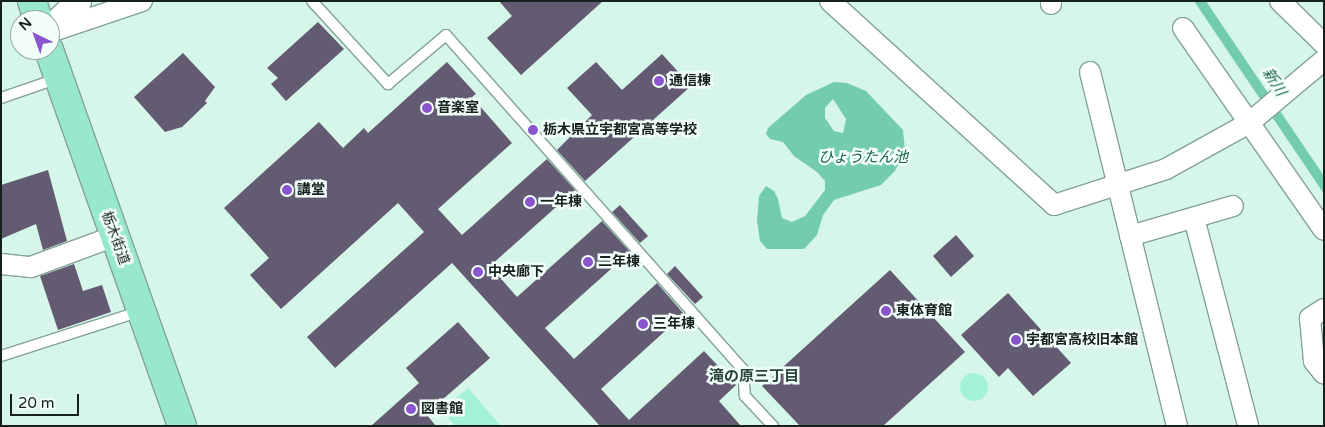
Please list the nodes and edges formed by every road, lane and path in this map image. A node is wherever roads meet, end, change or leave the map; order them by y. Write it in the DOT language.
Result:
graph roads {
  1 [pos="78,1"];
  2 [pos="142,1"];
  3 [pos="312,1"];
  4 [pos="830,1"];
  5 [pos="1280,1"];
  6 [pos="60,18"];
  7 [pos="1183,28"];
  8 [pos="60,29"];
  9 [pos="1324,44"];
  10 [pos="53,60"];
  11 [pos="1324,60"];
  12 [pos="1090,72"];
  13 [pos="60,78"];
  14 [pos="1,98"];
  15 [pos="1264,111"];
  16 [pos="1118,184"];
  17 [pos="1233,206"];
  18 [pos="1194,218"];
  19 [pos="1324,230"];
  20 [pos="114,236"];
  21 [pos="1130,236"];
  22 [pos="1,264"];
  23 [pos="1324,309"];
  24 [pos="141,310"];
  25 [pos="1,356"];
  26 [pos="1324,374"];
  27 [pos="182,426"];
  28 [pos="773,426"];
  29 [pos="1177,426"];
  30 [pos="1248,426"];
  1 -- 6 [label="street"];
  2 -- 8 [label="street"];
  3 -- 28 [label="lane"];
  4 -- 16 [label="street"];
  5 -- 9 [label="street"];
  7 -- 15 [label="street"];
  10 -- 13 [label="main road, 栃木街道"];
  11 -- 15 [label="street"];
  12 -- 16 [label="street"];
  13 -- 14 [label="lane"];
  13 -- 20 [label="main road, 栃木街道"];
  15 -- 16 [label="street"];
  15 -- 19 [label="street"];
  16 -- 21 [label="street"];
  17 -- 18 [label="street"];
  18 -- 21 [label="street"];
  18 -- 30 [label="street"];
  20 -- 22 [label="street"];
  20 -- 24 [label="main road, 栃木街道"];
  21 -- 29 [label="street"];
  23 -- 26 [label="street"];
  24 -- 25 [label="lane"];
  24 -- 27 [label="main road, 栃木街道"];
}
